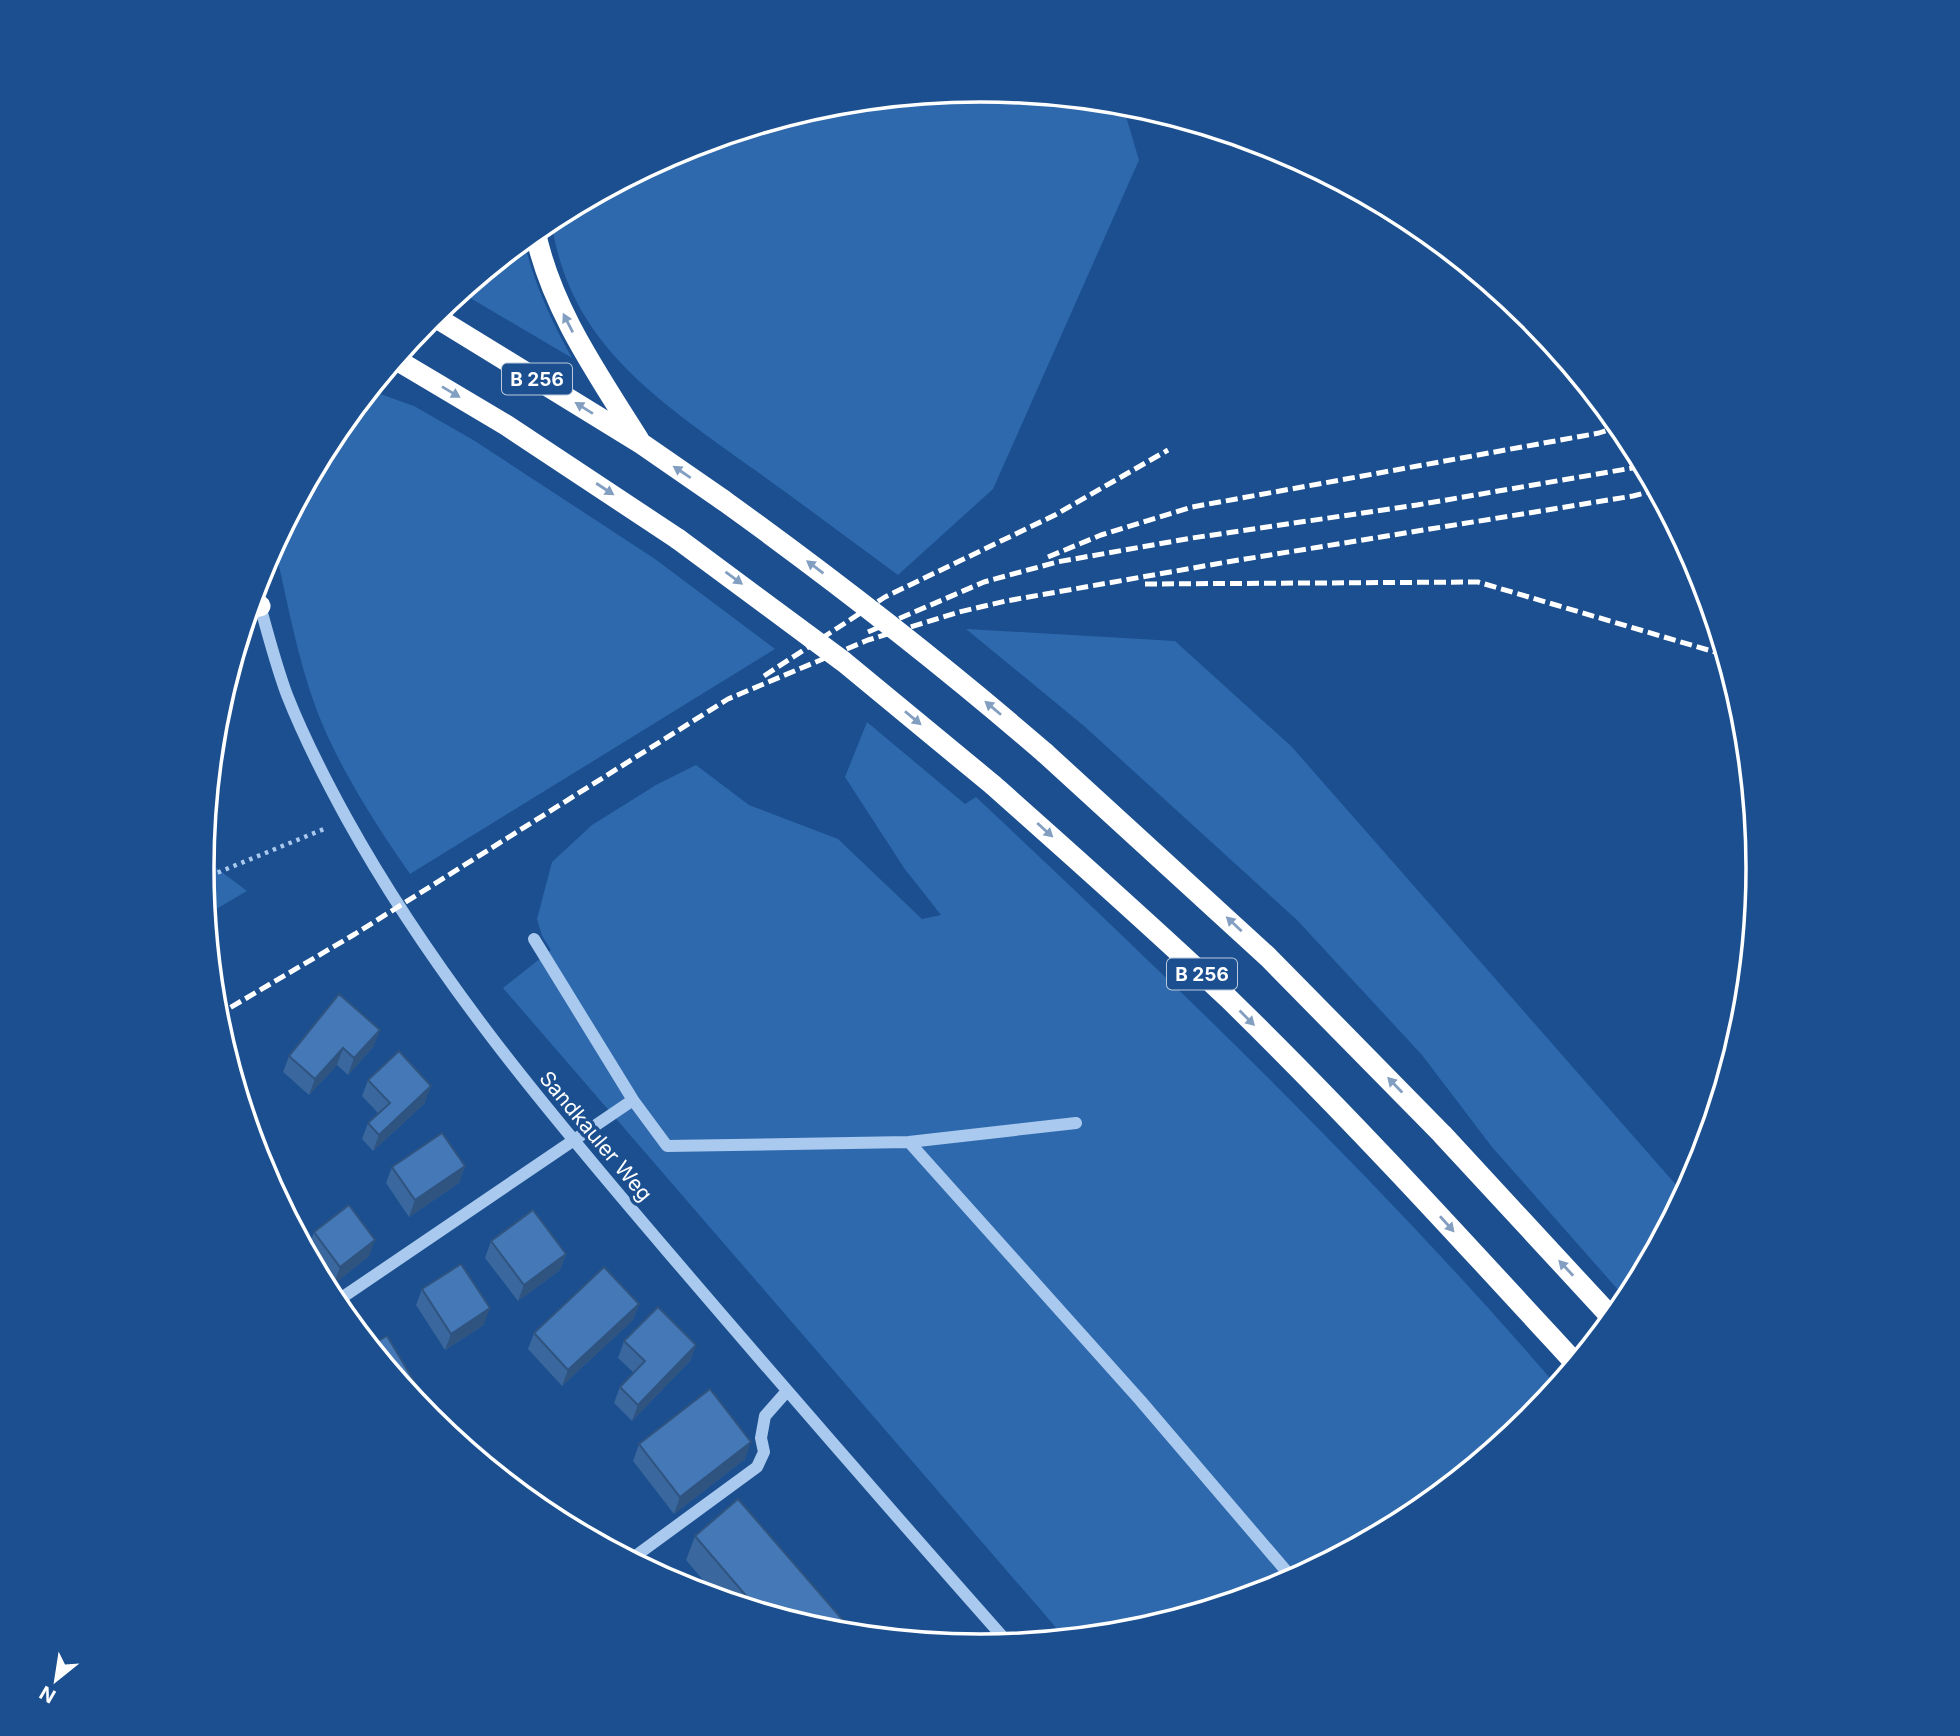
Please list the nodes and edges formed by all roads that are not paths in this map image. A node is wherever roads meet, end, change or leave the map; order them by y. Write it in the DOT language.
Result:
graph roads {
  1 [pos="538,242"];
  2 [pos="443,322"];
  3 [pos="403,364"];
  4 [pos="642,444"];
  5 [pos="258,612"];
  6 [pos="534,939"];
  7 [pos="633,1100"];
  8 [pos="1076,1123"];
  9 [pos="574,1142"];
  10 [pos="909,1142"];
  11 [pos="344,1296"];
  12 [pos="1605,1311"];
  13 [pos="1570,1357"];
  14 [pos="787,1391"];
  15 [pos="639,1554"];
  16 [pos="1286,1570"];
  17 [pos="1000,1634"];
  4 -- 1 [label="highway, one-way"];
  4 -- 2 [label="highway, B 256, one-way"];
  3 -- 13 [label="highway, B 256, one-way, bridge"];
  12 -- 4 [label="highway, B 256, one-way, bridge"];
  5 -- 9 [label="street, Sandkauler Weg"];
  6 -- 7 [label="street"];
  7 -- 9 [label="street"];
  7 -- 10 [label="street"];
  8 -- 10 [label="street"];
  9 -- 11 [label="street"];
  9 -- 14 [label="street, Sandkauler Weg"];
  10 -- 16 [label="street"];
  14 -- 15 [label="street"];
  14 -- 17 [label="street, Sandkauler Weg"];
}
